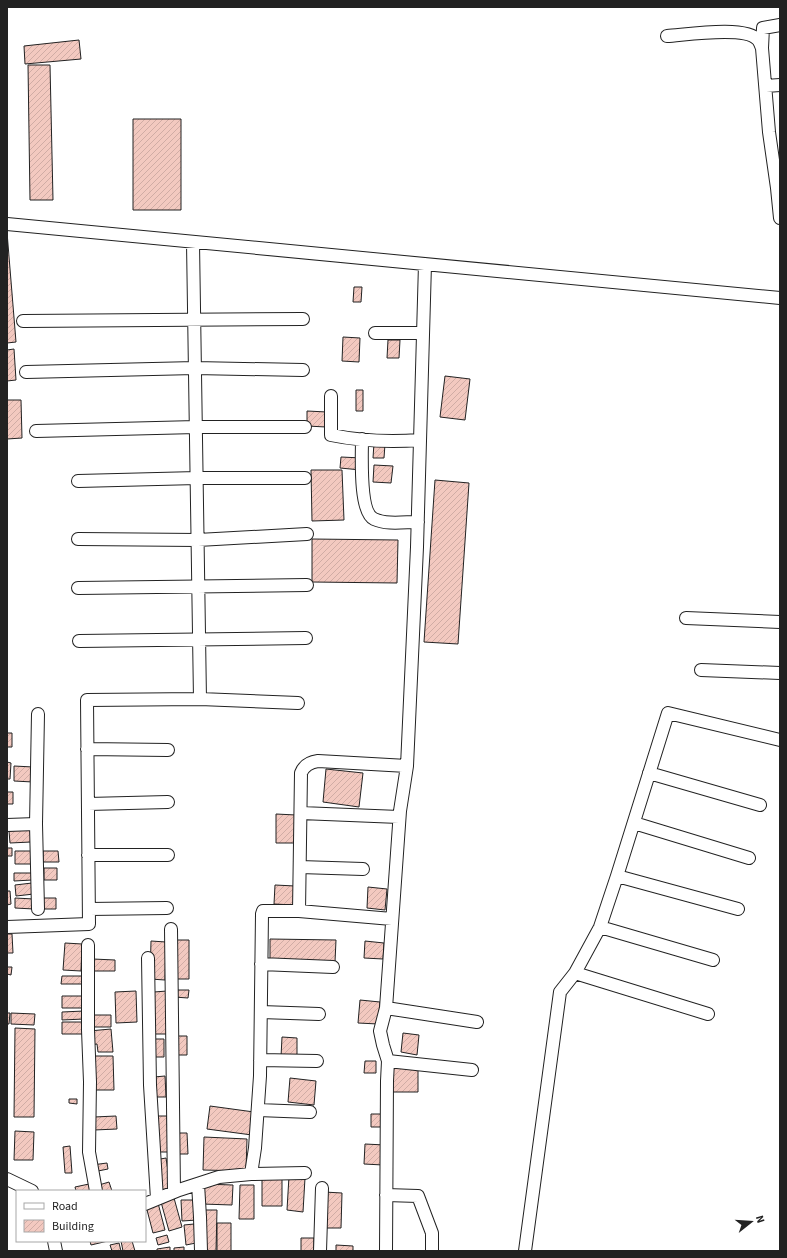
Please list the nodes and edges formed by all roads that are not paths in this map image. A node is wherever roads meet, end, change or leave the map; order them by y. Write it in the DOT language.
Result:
graph roads {
  1 [pos="780,25"];
  2 [pos="667,36"];
  3 [pos="762,48"];
  4 [pos="780,85"];
  5 [pos="766,86"];
  6 [pos="775,132"];
  7 [pos="779,188"];
  8 [pos="780,218"];
  9 [pos="7,224"];
  10 [pos="193,242"];
  11 [pos="425,264"];
  12 [pos="780,298"];
  13 [pos="303,319"];
  14 [pos="194,320"];
  15 [pos="23,321"];
  16 [pos="375,333"];
  17 [pos="423,333"];
  18 [pos="195,368"];
  19 [pos="303,370"];
  20 [pos="26,372"];
  21 [pos="331,396"];
  22 [pos="196,427"];
  23 [pos="305,427"];
  24 [pos="36,431"];
  25 [pos="362,439"];
  26 [pos="420,440"];
  27 [pos="197,478"];
  28 [pos="305,478"];
  29 [pos="78,481"];
  30 [pos="418,522"];
  31 [pos="307,534"];
  32 [pos="78,539"];
  33 [pos="198,540"];
  34 [pos="307,585"];
  35 [pos="198,587"];
  36 [pos="78,588"];
  37 [pos="686,618"];
  38 [pos="780,622"];
  39 [pos="306,638"];
  40 [pos="199,639"];
  41 [pos="79,641"];
  42 [pos="702,670"];
  43 [pos="780,673"];
  44 [pos="200,699"];
  45 [pos="298,702"];
  46 [pos="38,714"];
  47 [pos="780,740"];
  48 [pos="87,749"];
  49 [pos="168,750"];
  50 [pos="407,766"];
  51 [pos="649,773"];
  52 [pos="168,802"];
  53 [pos="88,804"];
  54 [pos="760,806"];
  55 [pos="301,813"];
  56 [pos="399,817"];
  57 [pos="36,824"];
  58 [pos="634,824"];
  59 [pos="7,825"];
  60 [pos="88,855"];
  61 [pos="168,855"];
  62 [pos="749,858"];
  63 [pos="300,867"];
  64 [pos="363,869"];
  65 [pos="617,876"];
  66 [pos="167,908"];
  67 [pos="38,909"];
  68 [pos="88,909"];
  69 [pos="738,909"];
  70 [pos="299,911"];
  71 [pos="392,919"];
  72 [pos="7,927"];
  73 [pos="600,927"];
  74 [pos="171,929"];
  75 [pos="88,945"];
  76 [pos="148,958"];
  77 [pos="713,960"];
  78 [pos="261,964"];
  79 [pos="333,967"];
  80 [pos="575,973"];
  81 [pos="386,1008"];
  82 [pos="261,1012"];
  83 [pos="319,1014"];
  84 [pos="708,1014"];
  85 [pos="477,1022"];
  86 [pos="260,1060"];
  87 [pos="317,1061"];
  88 [pos="388,1061"];
  89 [pos="472,1070"];
  90 [pos="258,1110"];
  91 [pos="310,1112"];
  92 [pos="305,1173"];
  93 [pos="251,1174"];
  94 [pos="7,1179"];
  95 [pos="198,1184"];
  96 [pos="322,1188"];
  97 [pos="30,1190"];
  98 [pos="96,1190"];
  99 [pos="174,1192"];
  100 [pos="386,1194"];
  101 [pos="157,1199"];
  102 [pos="146,1204"];
  103 [pos="201,1251"];
  104 [pos="320,1251"];
  105 [pos="386,1251"];
  106 [pos="432,1251"];
  107 [pos="525,1251"];
  1 -- 3 [label="street"];
  2 -- 3 [label="street"];
  3 -- 5 [label="street"];
  4 -- 5 [label="street"];
  5 -- 6 [label="street"];
  6 -- 7 [label="street"];
  7 -- 8 [label="street"];
  9 -- 10 [label="street"];
  10 -- 11 [label="street"];
  10 -- 14 [label="street"];
  11 -- 12 [label="street"];
  11 -- 17 [label="street"];
  13 -- 14 [label="street"];
  14 -- 15 [label="street"];
  14 -- 18 [label="street"];
  16 -- 17 [label="street"];
  17 -- 26 [label="street"];
  18 -- 19 [label="street"];
  18 -- 20 [label="street"];
  18 -- 22 [label="street"];
  21 -- 25 [label="street"];
  22 -- 23 [label="street"];
  22 -- 24 [label="street"];
  22 -- 27 [label="street"];
  25 -- 26 [label="street"];
  25 -- 30 [label="street"];
  26 -- 30 [label="street"];
  27 -- 28 [label="street"];
  27 -- 29 [label="street"];
  27 -- 33 [label="street"];
  30 -- 50 [label="street"];
  31 -- 33 [label="street"];
  32 -- 33 [label="street"];
  33 -- 35 [label="street"];
  34 -- 35 [label="street"];
  35 -- 36 [label="street"];
  35 -- 40 [label="street"];
  37 -- 38 [label="street"];
  39 -- 40 [label="street"];
  40 -- 41 [label="street"];
  40 -- 44 [label="street"];
  42 -- 43 [label="street"];
  44 -- 45 [label="street"];
  44 -- 48 [label="street"];
  46 -- 57 [label="street"];
  47 -- 51 [label="street"];
  48 -- 49 [label="street"];
  48 -- 53 [label="street"];
  50 -- 55 [label="street"];
  50 -- 56 [label="street"];
  51 -- 54 [label="street"];
  51 -- 58 [label="street"];
  52 -- 53 [label="street"];
  53 -- 60 [label="street"];
  55 -- 56 [label="street"];
  55 -- 63 [label="street"];
  56 -- 71 [label="street"];
  57 -- 59 [label="street"];
  57 -- 67 [label="street"];
  58 -- 62 [label="street"];
  58 -- 65 [label="street"];
  60 -- 61 [label="street"];
  60 -- 68 [label="street"];
  63 -- 64 [label="street"];
  63 -- 70 [label="street"];
  65 -- 69 [label="street"];
  65 -- 73 [label="street"];
  66 -- 68 [label="street"];
  68 -- 72 [label="street"];
  70 -- 71 [label="street"];
  70 -- 78 [label="street"];
  71 -- 81 [label="street"];
  73 -- 77 [label="street"];
  73 -- 80 [label="street"];
  74 -- 99 [label="street"];
  75 -- 98 [label="street"];
  76 -- 101 [label="street"];
  78 -- 79 [label="street"];
  78 -- 82 [label="street"];
  80 -- 84 [label="street"];
  80 -- 107 [label="street"];
  81 -- 85 [label="street"];
  81 -- 88 [label="street"];
  82 -- 83 [label="street"];
  82 -- 86 [label="street"];
  86 -- 87 [label="street"];
  86 -- 90 [label="street"];
  88 -- 89 [label="street"];
  88 -- 100 [label="street"];
  90 -- 91 [label="street"];
  90 -- 93 [label="street"];
  92 -- 93 [label="street"];
  93 -- 95 [label="street"];
  94 -- 97 [label="street"];
  95 -- 99 [label="street"];
  95 -- 103 [label="street"];
  96 -- 104 [label="street"];
  99 -- 101 [label="street"];
  100 -- 105 [label="street"];
  100 -- 106 [label="street"];
  101 -- 102 [label="street"];
}
